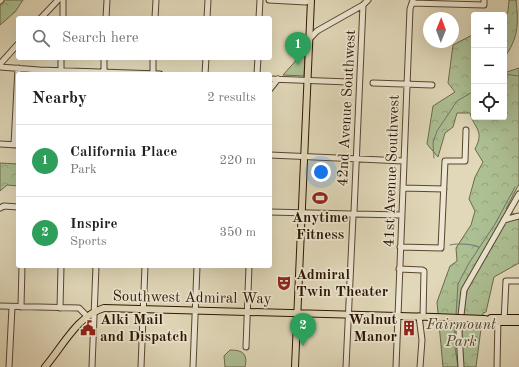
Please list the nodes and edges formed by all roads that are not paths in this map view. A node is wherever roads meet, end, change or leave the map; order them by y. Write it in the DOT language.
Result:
graph roads {
  1 [pos="58,0"];
  2 [pos="63,0"];
  3 [pos="107,0"];
  4 [pos="156,0"];
  5 [pos="208,0"];
  6 [pos="260,0"];
  7 [pos="269,0"];
  8 [pos="310,0"];
  9 [pos="368,0"];
  10 [pos="413,1"];
  11 [pos="442,2"];
  12 [pos="484,3"];
  13 [pos="363,5"];
  14 [pos="43,16"];
  15 [pos="63,16"];
  16 [pos="106,16"];
  17 [pos="155,16"];
  18 [pos="208,16"];
  19 [pos="260,16"];
  20 [pos="310,37"];
  21 [pos="16,46"];
  22 [pos="296,53"];
  23 [pos="61,60"];
  24 [pos="104,60"];
  25 [pos="153,60"];
  26 [pos="206,60"];
  27 [pos="258,60"];
  28 [pos="0,64"];
  29 [pos="0,67"];
  30 [pos="18,68"];
  31 [pos="18,72"];
  32 [pos="61,72"];
  33 [pos="104,72"];
  34 [pos="153,72"];
  35 [pos="205,72"];
  36 [pos="257,72"];
  37 [pos="272,79"];
  38 [pos="278,79"];
  39 [pos="308,80"];
  40 [pos="349,82"];
  41 [pos="373,83"];
  42 [pos="407,84"];
  43 [pos="432,85"];
  44 [pos="272,86"];
  45 [pos="466,130"];
  46 [pos="0,144"];
  47 [pos="16,145"];
  48 [pos="272,155"];
  49 [pos="305,157"];
  50 [pos="356,159"];
  51 [pos="404,161"];
  52 [pos="403,188"];
  53 [pos="444,189"];
  54 [pos="519,194"];
  55 [pos="16,207"];
  56 [pos="1,208"];
  57 [pos="272,212"];
  58 [pos="302,213"];
  59 [pos="353,214"];
  60 [pos="402,215"];
  61 [pos="519,216"];
  62 [pos="504,220"];
  63 [pos="400,247"];
  64 [pos="22,268"];
  65 [pos="61,268"];
  66 [pos="96,268"];
  67 [pos="145,268"];
  68 [pos="197,268"];
  69 [pos="249,268"];
  70 [pos="399,269"];
  71 [pos="519,281"];
  72 [pos="0,306"];
  73 [pos="12,307"];
  74 [pos="21,307"];
  75 [pos="60,308"];
  76 [pos="143,308"];
  77 [pos="195,310"];
  78 [pos="94,312"];
  79 [pos="247,312"];
  80 [pos="298,313"];
  81 [pos="349,315"];
  82 [pos="87,316"];
  83 [pos="397,316"];
  84 [pos="421,317"];
  85 [pos="519,318"];
  86 [pos="501,320"];
  87 [pos="519,322"];
  88 [pos="246,347"];
  89 [pos="50,364"];
  90 [pos="9,367"];
  91 [pos="45,367"];
  92 [pos="92,367"];
  93 [pos="140,367"];
  94 [pos="192,367"];
  95 [pos="295,367"];
  96 [pos="346,367"];
  97 [pos="396,367"];
  98 [pos="420,367"];
  99 [pos="461,367"];
  100 [pos="497,367"];
  1 -- 14 [label="street"];
  2 -- 15 [label="street"];
  3 -- 16 [label="street"];
  4 -- 17 [label="street"];
  5 -- 18 [label="street"];
  6 -- 19 [label="street"];
  7 -- 8 [label="street"];
  8 -- 20 [label="main road"];
  9 -- 13 [label="street"];
  10 -- 11 [label="street"];
  10 -- 42 [label="street, 41st Avenue Southwest"];
  11 -- 12 [label="street"];
  13 -- 20 [label="street"];
  13 -- 50 [label="street, 42nd Avenue Southwest"];
  20 -- 22 [label="street"];
  20 -- 39 [label="main road"];
  21 -- 28 [label="street"];
  23 -- 32 [label="street"];
  24 -- 33 [label="street"];
  25 -- 34 [label="street"];
  26 -- 35 [label="street"];
  27 -- 36 [label="street"];
  29 -- 30 [label="street"];
  30 -- 31 [label="street"];
  30 -- 32 [label="street"];
  37 -- 38 [label="street"];
  38 -- 39 [label="street"];
  38 -- 44 [label="street"];
  39 -- 40 [label="street"];
  39 -- 49 [label="main road"];
  41 -- 42 [label="street"];
  42 -- 43 [label="street"];
  42 -- 51 [label="street, 41st Avenue Southwest"];
  45 -- 53 [label="street"];
  46 -- 47 [label="street"];
  48 -- 49 [label="street"];
  49 -- 50 [label="street"];
  49 -- 58 [label="main road"];
  50 -- 51 [label="street"];
  50 -- 59 [label="street, 42nd Avenue Southwest"];
  51 -- 52 [label="street, 41st Avenue Southwest"];
  52 -- 53 [label="street"];
  52 -- 60 [label="street, 41st Avenue Southwest"];
  53 -- 63 [label="street"];
  54 -- 62 [label="street"];
  55 -- 56 [label="street"];
  57 -- 58 [label="street"];
  58 -- 59 [label="street"];
  58 -- 80 [label="main road"];
  59 -- 60 [label="street"];
  59 -- 81 [label="street, 42nd Avenue Southwest"];
  60 -- 63 [label="street, 41st Avenue Southwest"];
  61 -- 62 [label="street"];
  62 -- 99 [label="street"];
  63 -- 70 [label="street, 41st Avenue Southwest"];
  64 -- 74 [label="street"];
  65 -- 75 [label="street"];
  66 -- 78 [label="street"];
  67 -- 76 [label="street"];
  68 -- 77 [label="street"];
  69 -- 79 [label="street"];
  70 -- 83 [label="street, 41st Avenue Southwest"];
  70 -- 84 [label="street"];
  71 -- 86 [label="street"];
  72 -- 73 [label="street"];
  73 -- 74 [label="street"];
  73 -- 90 [label="street"];
  74 -- 75 [label="street"];
  75 -- 82 [label="street"];
  76 -- 77 [label="main road, Southwest Admiral Way"];
  76 -- 78 [label="main road, Southwest Admiral Way"];
  76 -- 93 [label="street"];
  77 -- 79 [label="main road, Southwest Admiral Way"];
  77 -- 94 [label="street"];
  78 -- 82 [label="main road, Southwest Admiral Way"];
  78 -- 92 [label="street"];
  79 -- 80 [label="main road, Southwest Admiral Way"];
  79 -- 88 [label="street"];
  80 -- 81 [label="main road, Southwest Admiral Way"];
  80 -- 95 [label="main road"];
  81 -- 83 [label="main road, Southwest Admiral Way"];
  81 -- 96 [label="street, 42nd Avenue Southwest"];
  82 -- 89 [label="main road, Southwest Admiral Way"];
  83 -- 84 [label="main road, Southwest Admiral Way"];
  83 -- 97 [label="street, 41st Avenue Southwest"];
  84 -- 86 [label="main road, Southwest Admiral Way, bridge"];
  84 -- 98 [label="street"];
  85 -- 86 [label="main road, Southwest Admiral Way"];
  86 -- 87 [label="main road, Southwest Admiral Way"];
  86 -- 100 [label="street"];
  89 -- 91 [label="main road, Southwest Admiral Way"];
}
